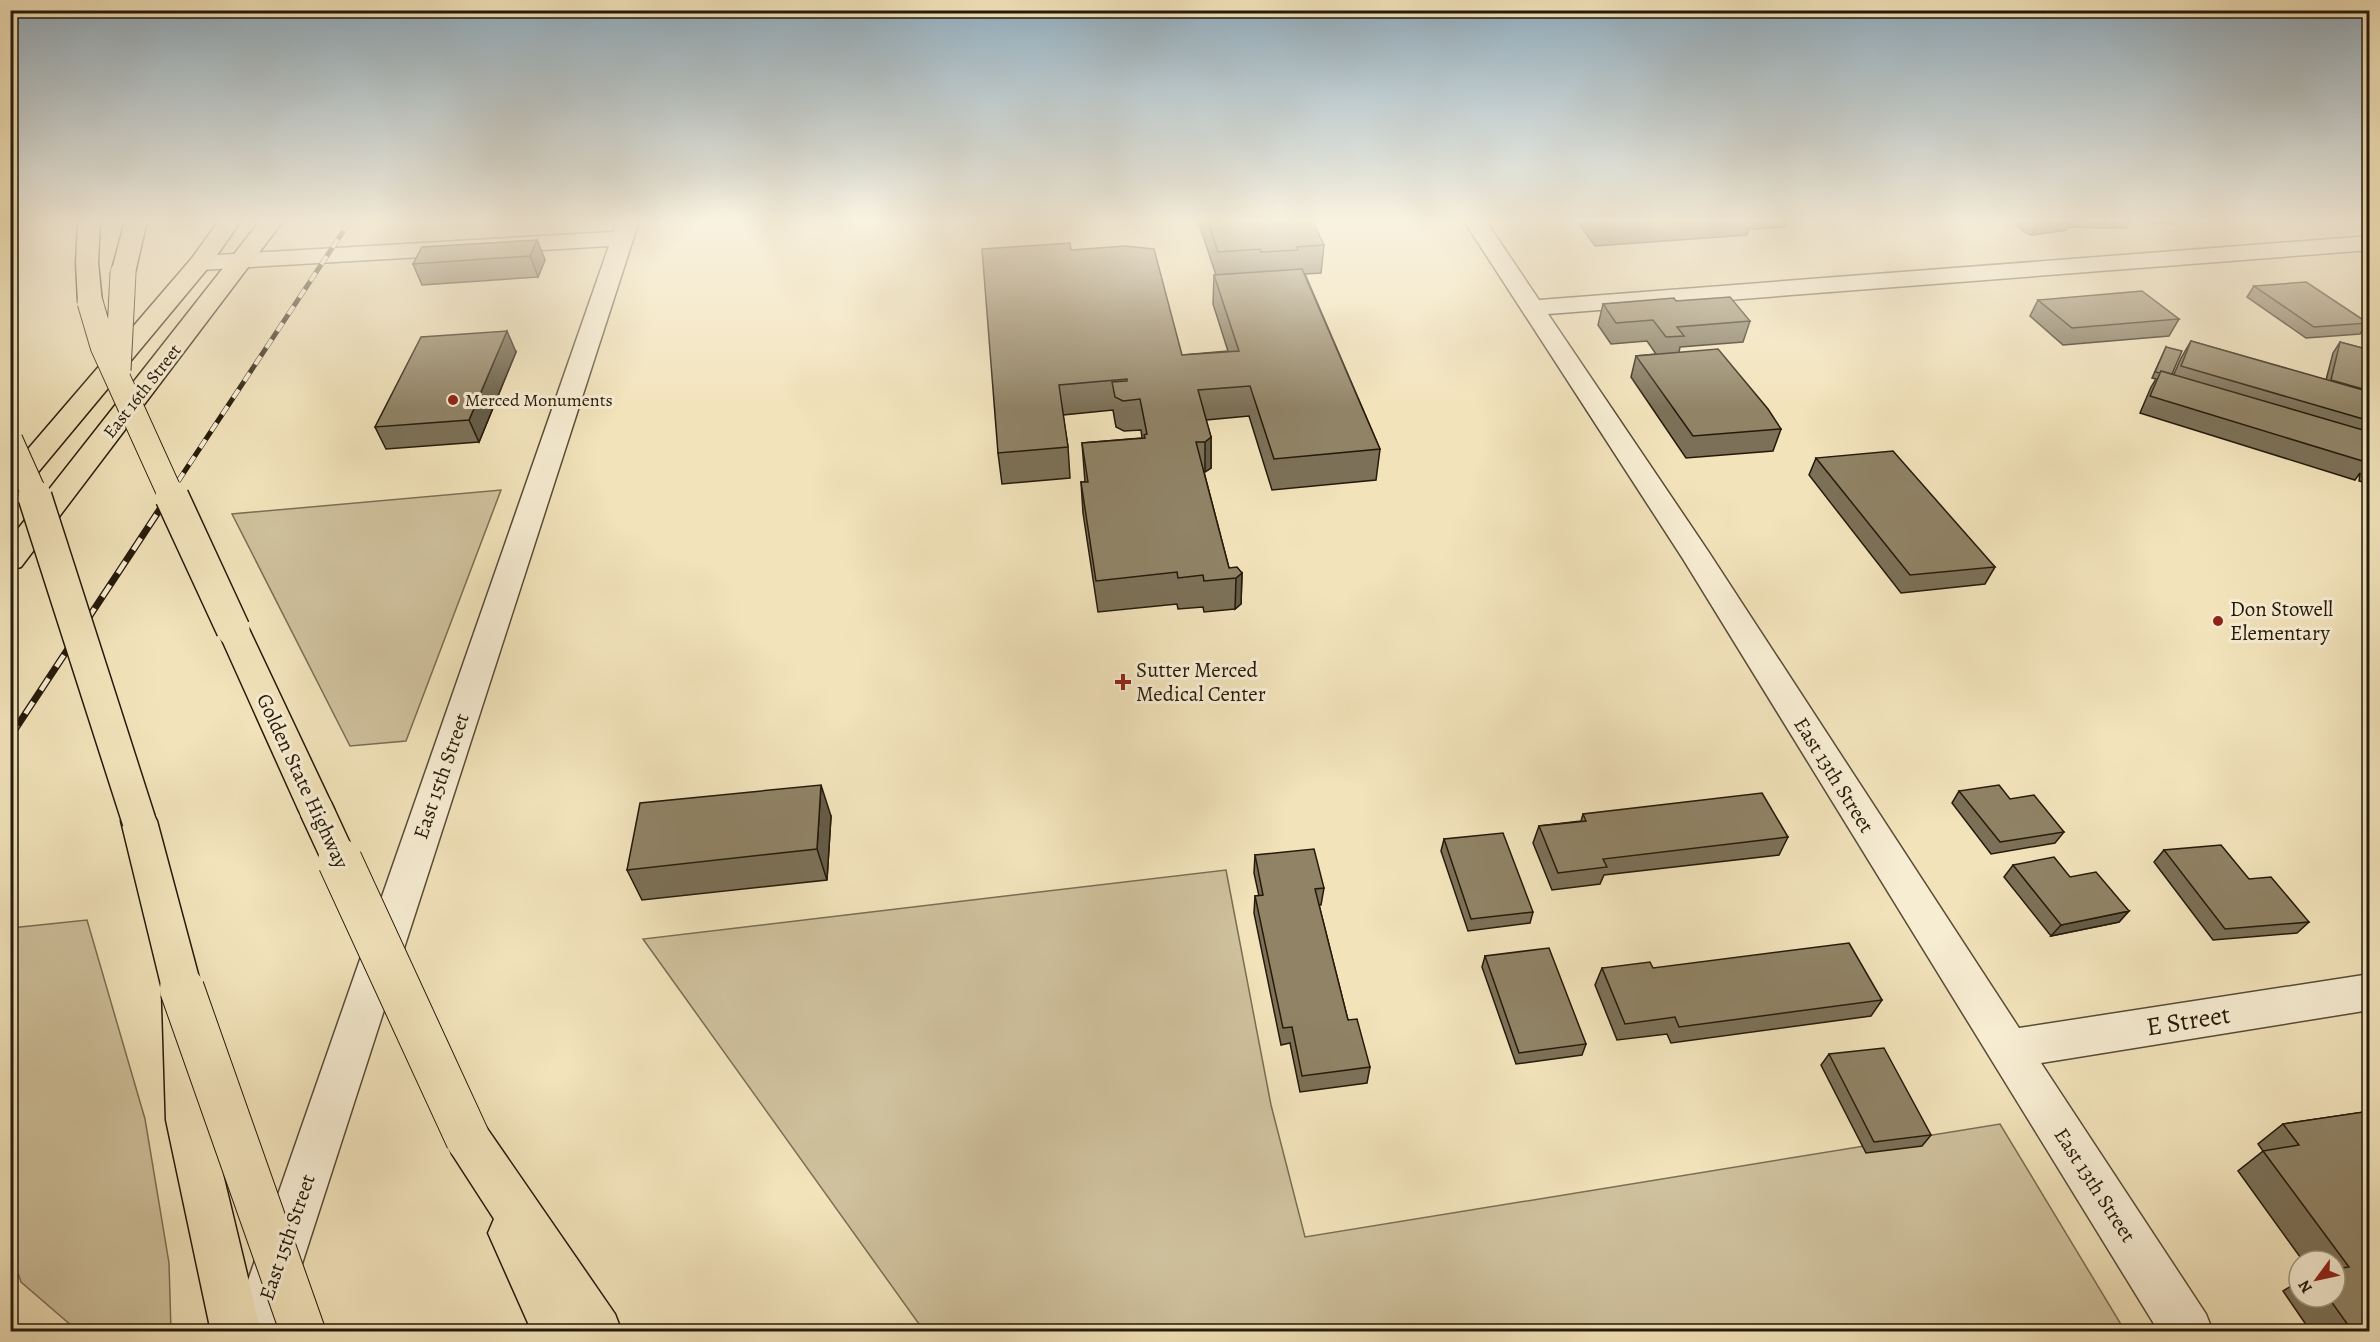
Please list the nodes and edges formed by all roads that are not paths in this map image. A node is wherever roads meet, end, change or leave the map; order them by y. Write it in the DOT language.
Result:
graph roads {
  1 [pos="89,284"];
  2 [pos="123,284"];
  3 [pos="183,284"];
  4 [pos="226,284"];
  5 [pos="607,284"];
  6 [pos="1515,284"];
  7 [pos="1846,284"];
  8 [pos="1531,308"];
  9 [pos="118,381"];
  10 [pos="10,440"];
  11 [pos="10,488"];
  12 [pos="10,560"];
  13 [pos="182,989"];
  14 [pos="2370,992"];
  15 [pos="2007,1049"];
  16 [pos="468,1139"];
  17 [pos="236,1332"];
  18 [pos="255,1332"];
  19 [pos="303,1332"];
  20 [pos="557,1332"];
  21 [pos="597,1332"];
  22 [pos="2188,1332"];
  1 -- 9 [label="main road, Golden State Highway, bridge"];
  2 -- 9 [label="main road, bridge"];
  3 -- 11 [label="main road, East 16th Street"];
  4 -- 12 [label="main road, East 16th Street"];
  5 -- 18 [label="street, East 15th Street"];
  6 -- 8 [label="street, East 13th Street"];
  7 -- 8 [label="street"];
  8 -- 15 [label="street, East 13th Street"];
  9 -- 16 [label="main road, Golden State Highway, bridge"];
  10 -- 13 [label="main road, bridge"];
  13 -- 17 [label="main road, bridge"];
  13 -- 19 [label="main road, bridge"];
  14 -- 15 [label="street, E Street"];
  15 -- 22 [label="street, East 13th Street"];
  16 -- 20 [label="main road, Golden State Highway"];
  16 -- 21 [label="main road"];
}
